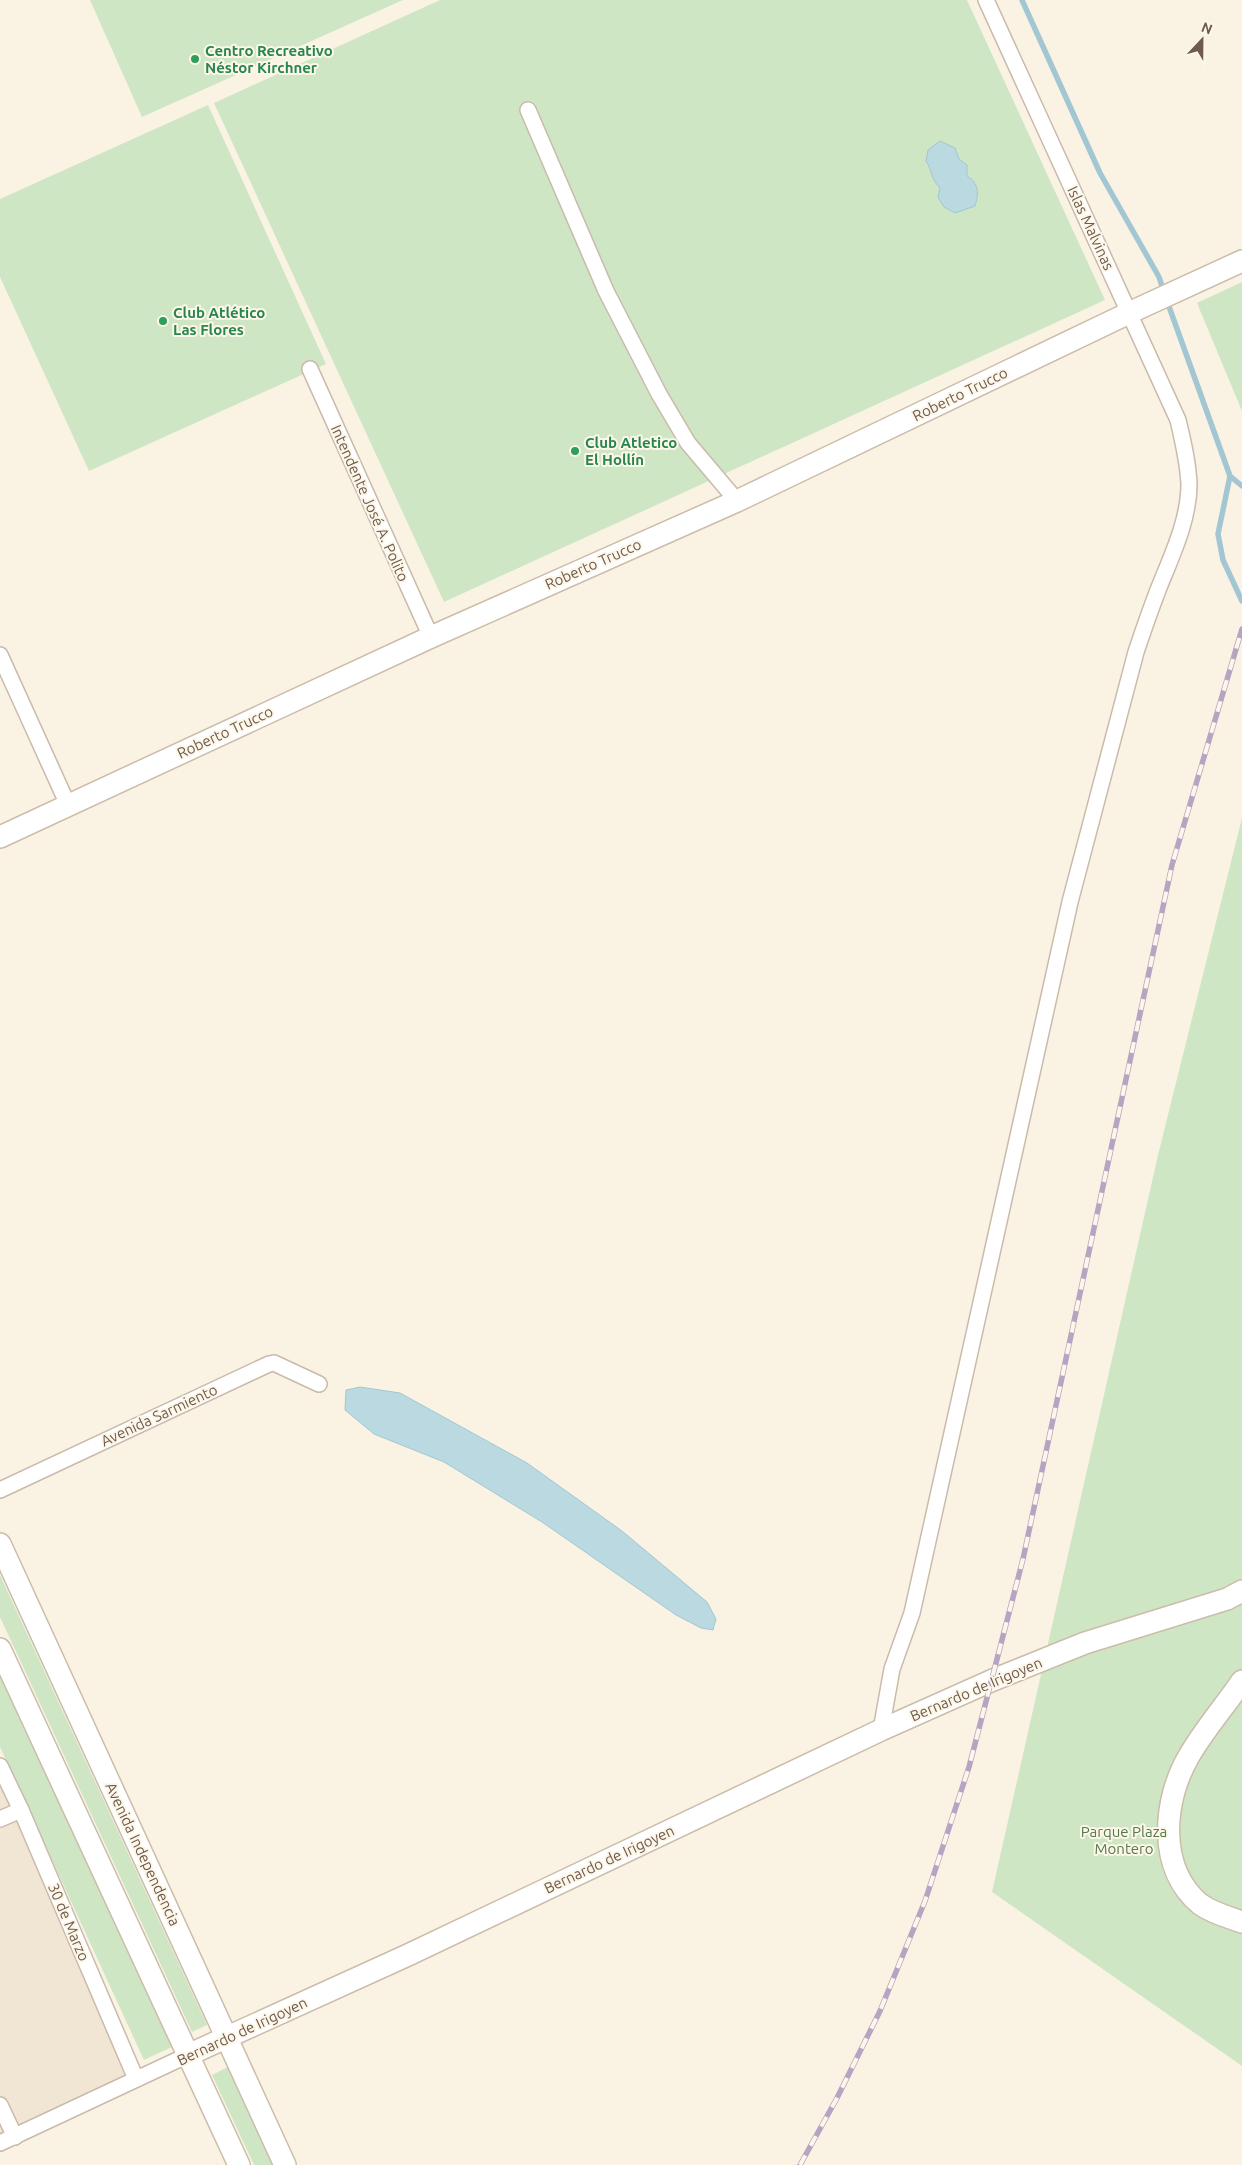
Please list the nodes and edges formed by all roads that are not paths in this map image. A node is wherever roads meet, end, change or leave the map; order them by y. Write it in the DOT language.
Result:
graph roads {
  1 [pos="986,0"];
  2 [pos="528,110"];
  3 [pos="1242,261"];
  4 [pos="1131,312"];
  5 [pos="310,369"];
  6 [pos="737,500"];
  7 [pos="431,637"];
  8 [pos="0,655"];
  9 [pos="68,805"];
  10 [pos="0,836"];
  11 [pos="319,1384"];
  12 [pos="0,1490"];
  13 [pos="0,1544"];
  14 [pos="1237,1597"];
  15 [pos="0,1649"];
  16 [pos="1242,1681"];
  17 [pos="881,1730"];
  18 [pos="0,1766"];
  19 [pos="21,1810"];
  20 [pos="0,1819"];
  21 [pos="1242,1922"];
  22 [pos="227,2038"];
  23 [pos="188,2055"];
  24 [pos="136,2079"];
  25 [pos="0,2105"];
  26 [pos="15,2137"];
  27 [pos="0,2143"];
  28 [pos="239,2165"];
  29 [pos="285,2165"];
  1 -- 4 [label="street, Islas Malvinas"];
  2 -- 6 [label="street"];
  3 -- 4 [label="main road, Roberto Trucco"];
  4 -- 6 [label="main road, Roberto Trucco"];
  4 -- 17 [label="street, Islas Malvinas"];
  5 -- 7 [label="street, Intendente José A. Polito"];
  6 -- 7 [label="main road, Roberto Trucco"];
  7 -- 9 [label="main road, Roberto Trucco"];
  8 -- 9 [label="street"];
  9 -- 10 [label="main road, Roberto Trucco"];
  11 -- 12 [label="street, Avenida Sarmiento"];
  13 -- 22 [label="main road, Avenida Independencia"];
  14 -- 17 [label="main road, Bernardo de Irigoyen"];
  15 -- 23 [label="main road"];
  16 -- 21 [label="main road"];
  17 -- 22 [label="main road, Bernardo de Irigoyen"];
  18 -- 19 [label="street, 30 de Marzo"];
  19 -- 20 [label="street"];
  19 -- 24 [label="street, 30 de Marzo"];
  22 -- 23 [label="main road, Bernardo de Irigoyen"];
  22 -- 29 [label="main road, Avenida Independencia"];
  23 -- 24 [label="street, Bernardo de Irigoyen"];
  23 -- 28 [label="main road"];
  24 -- 26 [label="street, Bernardo de Irigoyen"];
  25 -- 26 [label="street"];
  26 -- 27 [label="street, Bernardo de Irigoyen"];
}
